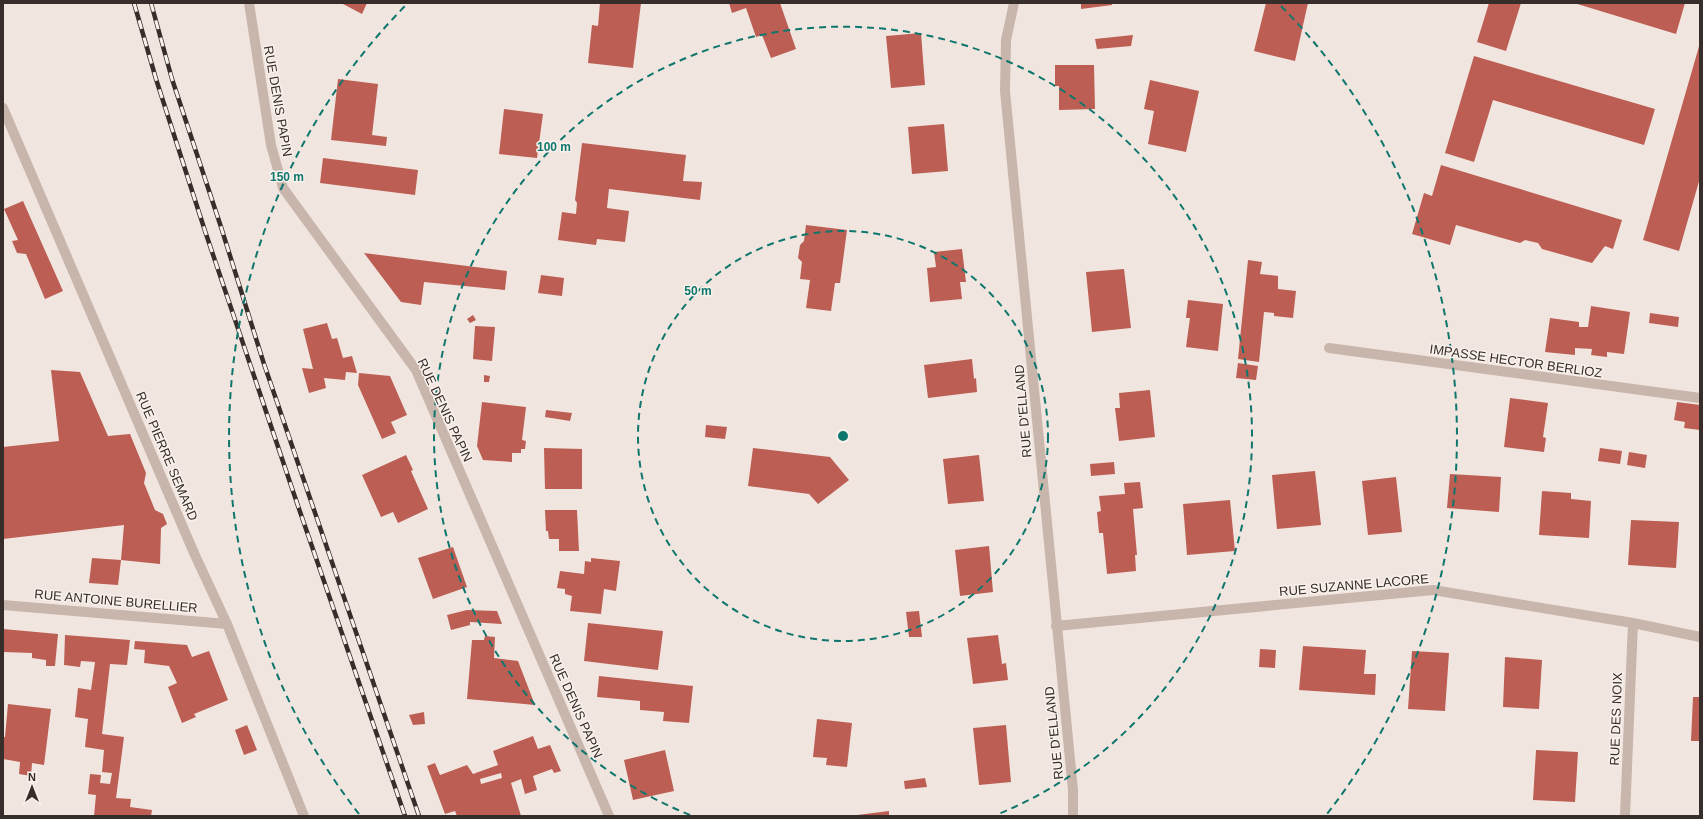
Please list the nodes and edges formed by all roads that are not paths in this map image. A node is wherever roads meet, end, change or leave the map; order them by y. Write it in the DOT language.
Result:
graph roads {
  1 [pos="248,3"];
  2 [pos="1014,3"];
  3 [pos="3,108"];
  4 [pos="1329,348"];
  5 [pos="1700,398"];
  6 [pos="3,605"];
  7 [pos="1633,623"];
  8 [pos="227,624"];
  9 [pos="1056,626"];
  10 [pos="1700,637"];
  11 [pos="304,816"];
  12 [pos="609,816"];
  13 [pos="1073,816"];
  14 [pos="1624,816"];
  1 -- 12 [label="street, RUE DENIS PAPIN"];
  2 -- 9 [label="street, RUE D'ELLAND"];
  3 -- 8 [label="street, RUE PIERRE SEMARD"];
  4 -- 5 [label="street, IMPASSE HECTOR BERLIOZ"];
  6 -- 8 [label="street, RUE ANTOINE BURELLIER"];
  7 -- 9 [label="street, RUE SUZANNE LACORE"];
  7 -- 10 [label="street, RUE SUZANNE LACORE"];
  7 -- 14 [label="street, RUE DES NOIX"];
  8 -- 11 [label="street, RUE PIERRE SEMARD"];
  9 -- 13 [label="street, RUE D'ELLAND"];
}
